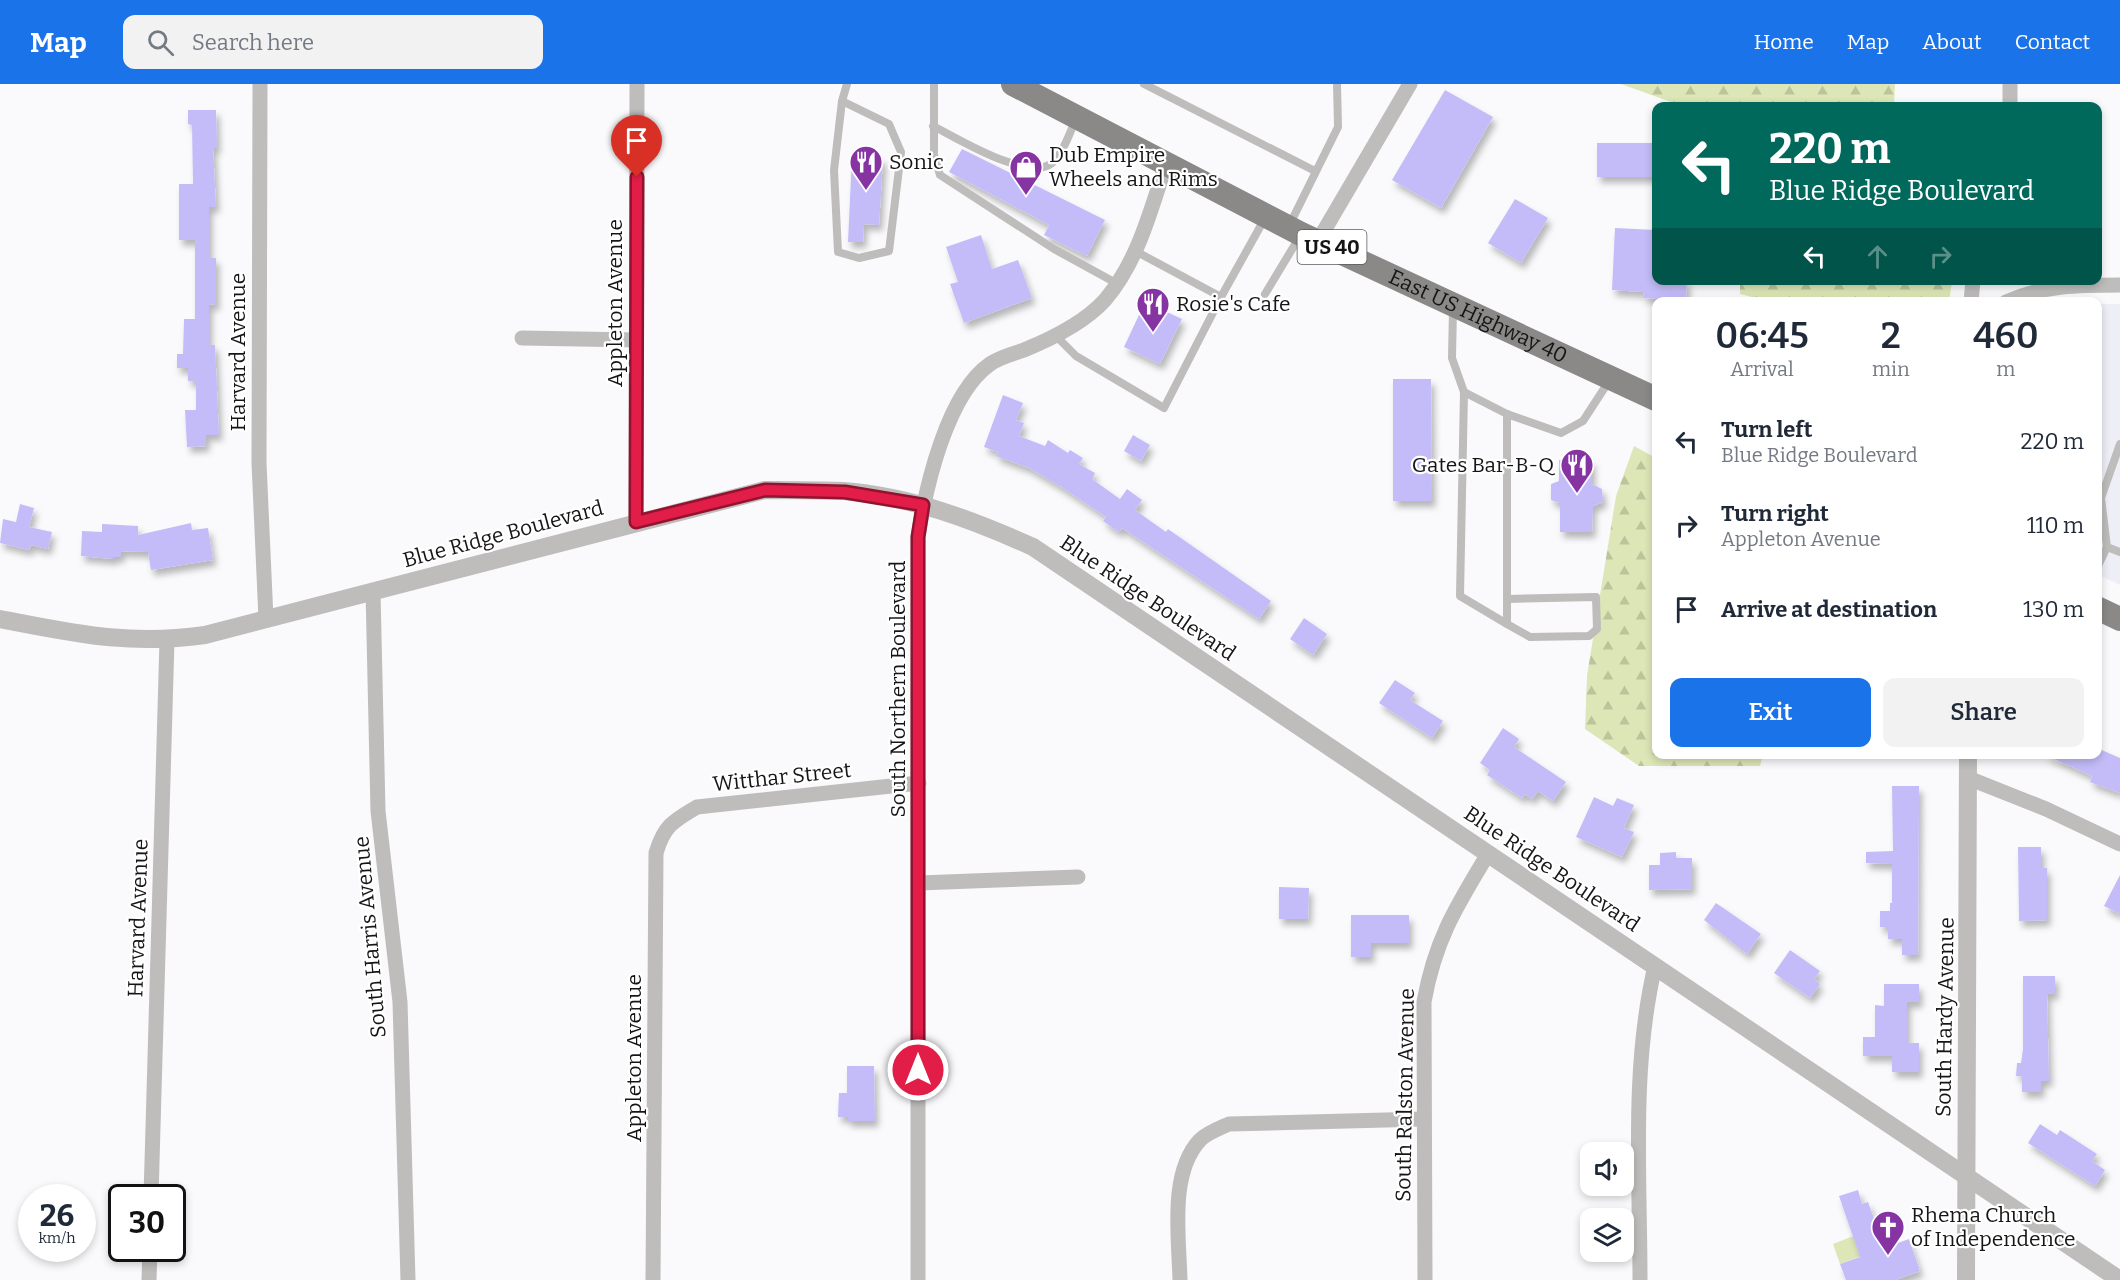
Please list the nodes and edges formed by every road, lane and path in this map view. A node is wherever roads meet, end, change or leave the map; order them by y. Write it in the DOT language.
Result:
graph roads {
  1 [pos="260,84"];
  2 [pos="637,84"];
  3 [pos="848,84"];
  4 [pos="934,84"];
  5 [pos="1144,84"];
  6 [pos="1337,84"];
  7 [pos="1410,84"];
  8 [pos="2010,84"];
  9 [pos="1022,86"];
  10 [pos="842,101"];
  11 [pos="2010,102"];
  12 [pos="1077,117"];
  13 [pos="933,126"];
  14 [pos="1166,164"];
  15 [pos="1315,171"];
  16 [pos="1266,216"];
  17 [pos="1302,234"];
  18 [pos="1137,252"];
  19 [pos="1116,283"];
  20 [pos="2067,285"];
  21 [pos="2102,285"];
  22 [pos="2120,285"];
  23 [pos="1265,294"];
  24 [pos="1221,297"];
  25 [pos="2017,297"];
  26 [pos="1453,304"];
  27 [pos="1057,337"];
  28 [pos="522,338"];
  29 [pos="636,340"];
  30 [pos="1611,378"];
  31 [pos="1464,392"];
  32 [pos="1652,397"];
  33 [pos="1507,414"];
  34 [pos="2120,444"];
  35 [pos="2102,495"];
  36 [pos="923,505"];
  37 [pos="2102,506"];
  38 [pos="636,522"];
  39 [pos="2107,547"];
  40 [pos="2120,552"];
  41 [pos="2102,558"];
  42 [pos="373,591"];
  43 [pos="1507,599"];
  44 [pos="2102,610"];
  45 [pos="2120,618"];
  46 [pos="0,619"];
  47 [pos="266,619"];
  48 [pos="1507,624"];
  49 [pos="167,640"];
  50 [pos="1968,759"];
  51 [pos="1968,778"];
  52 [pos="919,783"];
  53 [pos="661,836"];
  54 [pos="2120,844"];
  55 [pos="1488,854"];
  56 [pos="1078,877"];
  57 [pos="919,883"];
  58 [pos="1655,966"];
  59 [pos="1424,1119"];
  60 [pos="1966,1176"];
  61 [pos="151,1184"];
  62 [pos="150,1262"];
  63 [pos="149,1280"];
  64 [pos="408,1280"];
  65 [pos="653,1280"];
  66 [pos="918,1280"];
  67 [pos="1180,1280"];
  68 [pos="1425,1280"];
  69 [pos="1640,1280"];
  70 [pos="1966,1280"];
  71 [pos="2120,1280"];
  1 -- 47 [label="street, Harvard Avenue"];
  2 -- 29 [label="street, Appleton Avenue"];
  3 -- 10 [label="lane"];
  4 -- 13 [label="lane"];
  5 -- 15 [label="lane"];
  6 -- 15 [label="lane"];
  7 -- 17 [label="street"];
  8 -- 11 [label="street"];
  9 -- 12 [label="main road, East US Highway 40 / US 40"];
  10 -- 10 [label="lane"];
  12 -- 13 [label="lane"];
  12 -- 14 [label="main road, East US Highway 40 / US 40"];
  13 -- 19 [label="lane"];
  14 -- 16 [label="main road, East US Highway 40 / US 40"];
  14 -- 18 [label="street, South Northern Boulevard"];
  15 -- 17 [label="lane"];
  16 -- 17 [label="main road, East US Highway 40 / US 40"];
  16 -- 24 [label="lane"];
  17 -- 23 [label="lane"];
  17 -- 26 [label="main road, East US Highway 40 / US 40"];
  18 -- 19 [label="street, South Northern Boulevard"];
  18 -- 24 [label="lane"];
  19 -- 27 [label="street, South Northern Boulevard"];
  20 -- 25 [label="street"];
  21 -- 22 [label="street"];
  24 -- 27 [label="lane"];
  26 -- 30 [label="main road, East US Highway 40 / US 40"];
  26 -- 31 [label="lane"];
  27 -- 36 [label="street, South Northern Boulevard"];
  28 -- 29 [label="street"];
  29 -- 38 [label="street, Appleton Avenue"];
  30 -- 32 [label="main road, East US Highway 40 / US 40"];
  30 -- 33 [label="lane"];
  31 -- 33 [label="lane"];
  31 -- 48 [label="lane"];
  33 -- 43 [label="lane"];
  34 -- 35 [label="lane"];
  36 -- 38 [label="street, Blue Ridge Boulevard"];
  36 -- 52 [label="street, South Northern Boulevard"];
  36 -- 55 [label="street, Blue Ridge Boulevard"];
  37 -- 39 [label="lane"];
  38 -- 42 [label="street, Blue Ridge Boulevard"];
  39 -- 40 [label="lane"];
  39 -- 41 [label="lane"];
  42 -- 47 [label="street, Blue Ridge Boulevard"];
  42 -- 64 [label="street, South Harris Avenue"];
  43 -- 48 [label="lane"];
  43 -- 48 [label="lane"];
  44 -- 45 [label="main road"];
  46 -- 49 [label="street, Blue Ridge Boulevard"];
  47 -- 49 [label="street, Blue Ridge Boulevard"];
  49 -- 61 [label="street, Harvard Avenue"];
  50 -- 51 [label="street, South Hardy Avenue"];
  51 -- 54 [label="street"];
  51 -- 60 [label="street, South Hardy Avenue"];
  52 -- 53 [label="street, Witthar Street"];
  52 -- 57 [label="street, South Northern Boulevard"];
  53 -- 65 [label="street, Appleton Avenue"];
  55 -- 58 [label="street, Blue Ridge Boulevard"];
  55 -- 59 [label="street, South Ralston Avenue"];
  56 -- 57 [label="street"];
  57 -- 66 [label="street, South Northern Boulevard"];
  58 -- 60 [label="street, Blue Ridge Boulevard"];
  58 -- 69 [label="street"];
  59 -- 67 [label="street"];
  59 -- 68 [label="street, South Ralston Avenue"];
  60 -- 70 [label="street, South Hardy Avenue"];
  60 -- 71 [label="street, Blue Ridge Boulevard"];
  62 -- 63 [label="street"];
}
